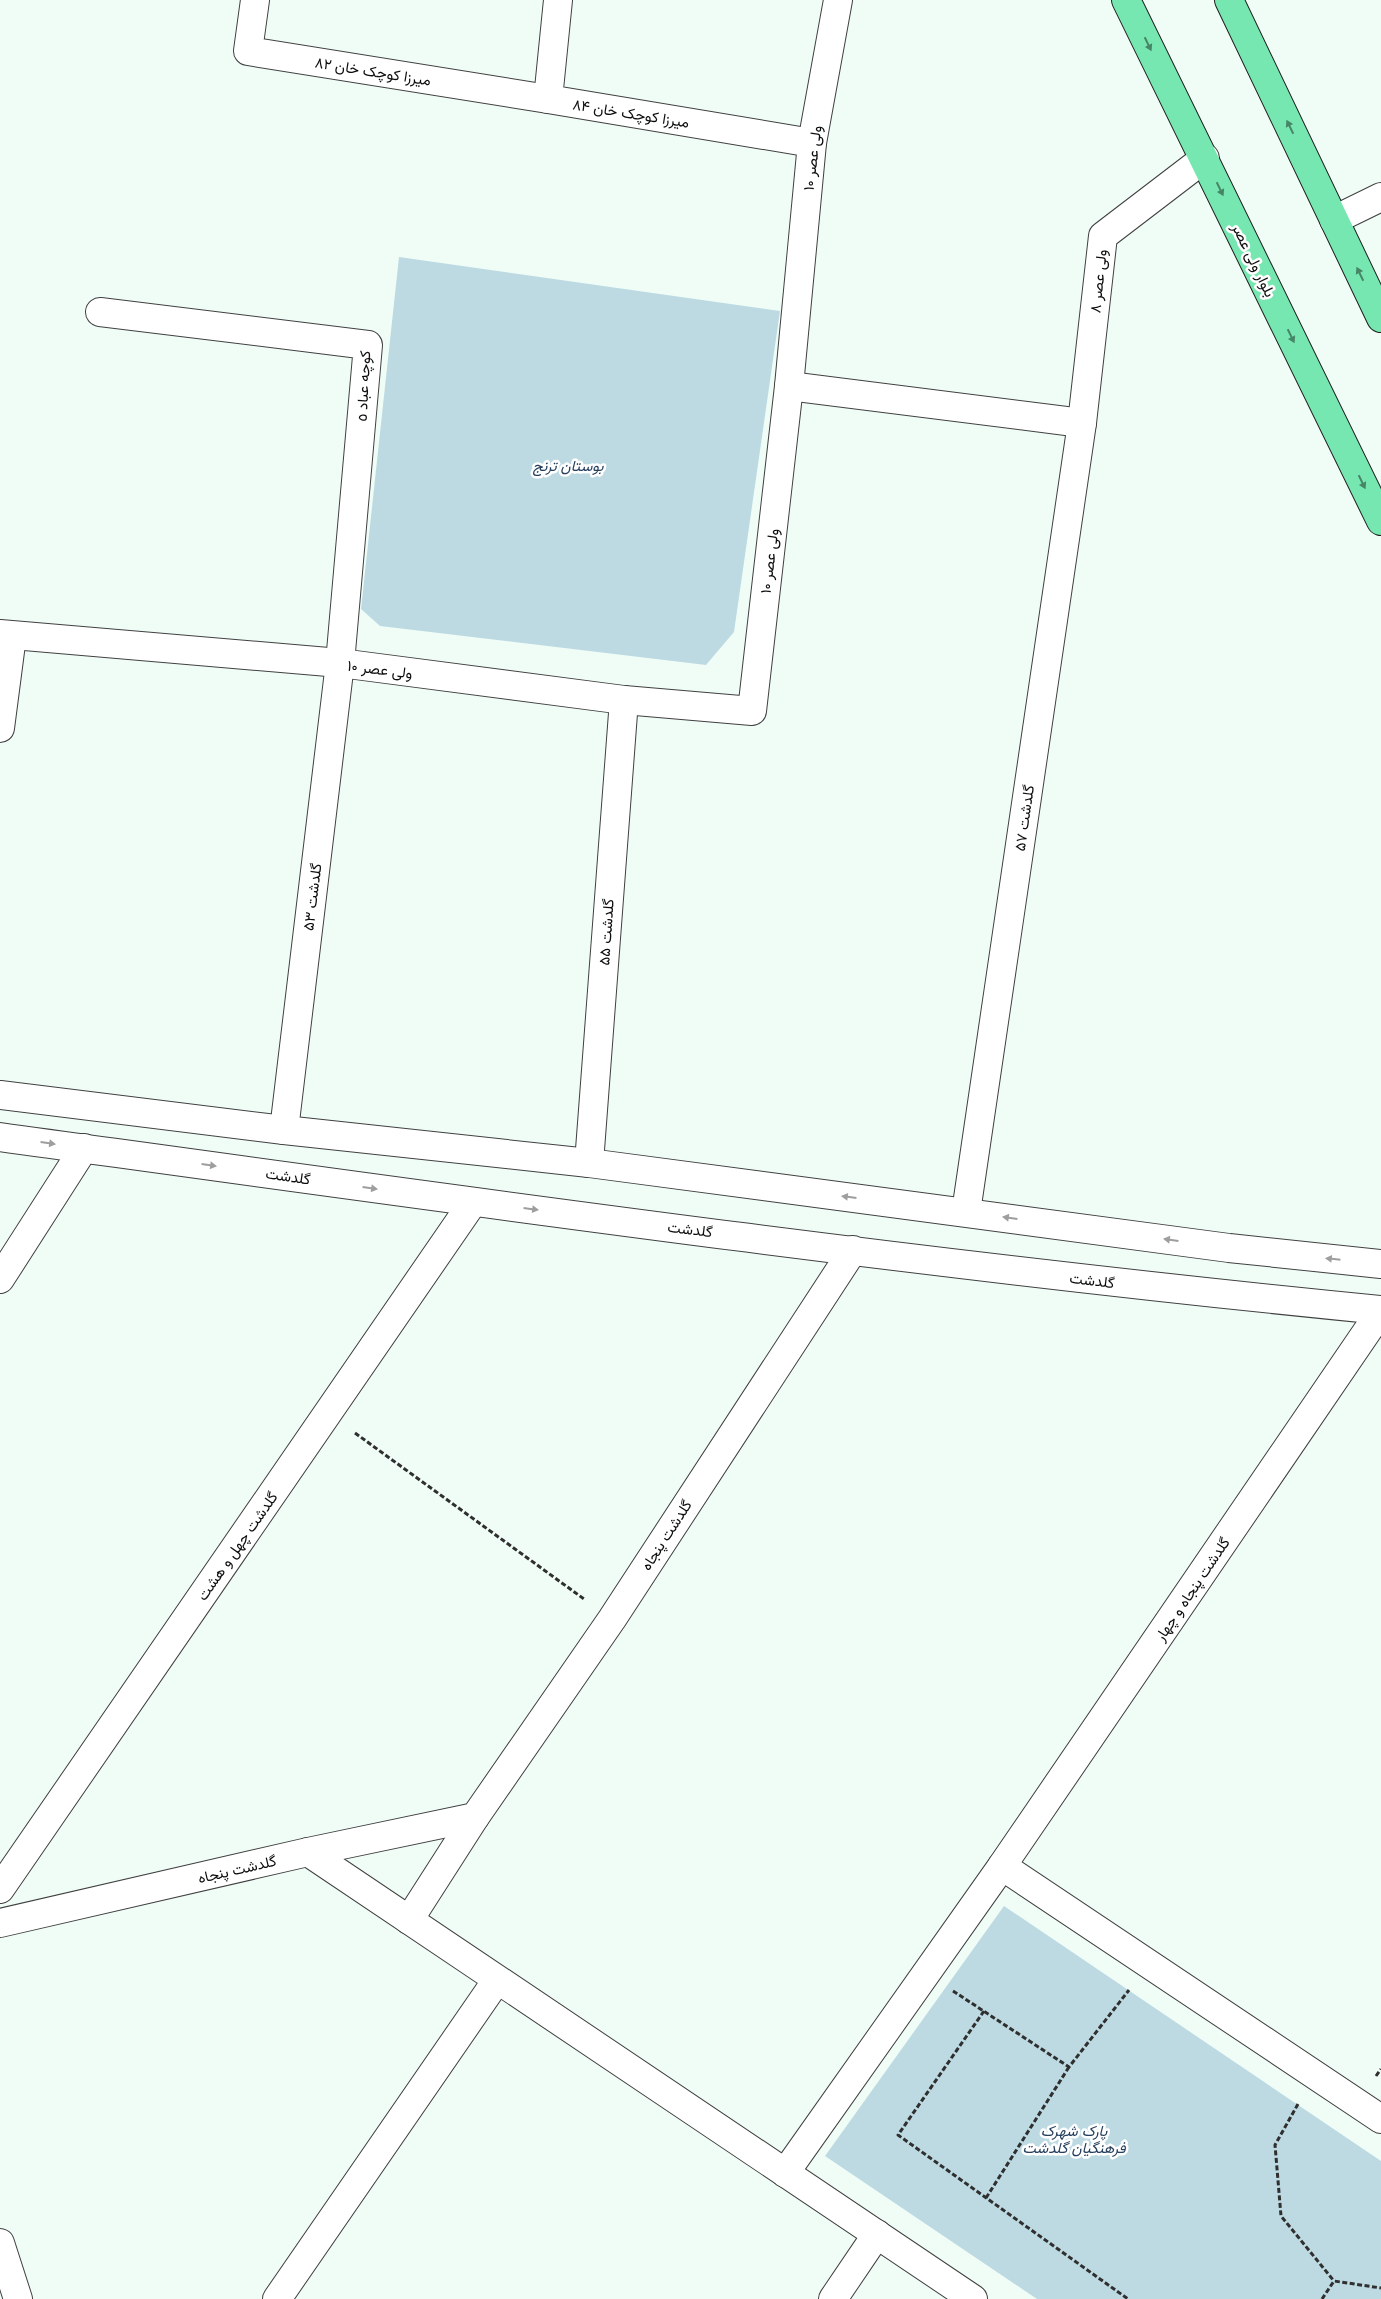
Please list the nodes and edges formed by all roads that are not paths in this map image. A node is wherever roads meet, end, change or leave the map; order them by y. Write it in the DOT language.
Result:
graph roads {
  1 [pos="254,0"];
  2 [pos="558,0"];
  3 [pos="838,0"];
  4 [pos="1126,0"];
  5 [pos="1229,0"];
  6 [pos="548,99"];
  7 [pos="812,143"];
  8 [pos="1205,158"];
  9 [pos="1381,197"];
  10 [pos="1334,220"];
  11 [pos="100,312"];
  12 [pos="1381,318"];
  13 [pos="789,386"];
  14 [pos="1082,423"];
  15 [pos="1381,521"];
  16 [pos="6,635"];
  17 [pos="340,663"];
  18 [pos="624,700"];
  19 [pos="0,728"];
  20 [pos="0,1095"];
  21 [pos="284,1130"];
  22 [pos="0,1137"];
  23 [pos="84,1148"];
  24 [pos="589,1163"];
  25 [pos="473,1202"];
  26 [pos="966,1212"];
  27 [pos="853,1250"];
  28 [pos="1381,1264"];
  29 [pos="0,1279"];
  30 [pos="1381,1311"];
  31 [pos="476,1818"];
  32 [pos="308,1852"];
  33 [pos="1002,1866"];
  34 [pos="0,1889"];
  35 [pos="408,1920"];
  36 [pos="0,1923"];
  37 [pos="497,1980"];
  38 [pos="1381,2119"];
  39 [pos="785,2173"];
  40 [pos="877,2234"];
  41 [pos="0,2243"];
  42 [pos="18,2299"];
  43 [pos="278,2299"];
  44 [pos="833,2299"];
  45 [pos="973,2299"];
  1 -- 6 [label="street, میرزا کوچک خان ۸۲"];
  2 -- 6 [label="street"];
  3 -- 7 [label="street, ولی عصر ۱۰"];
  4 -- 8 [label="main road, بلوار ولی عصر, one-way"];
  10 -- 5 [label="main road, one-way"];
  6 -- 7 [label="street, میرزا کوچک خان ۸۴"];
  7 -- 13 [label="street, ولی عصر ۱۰"];
  8 -- 14 [label="street, ولی عصر ۸"];
  8 -- 15 [label="main road, بلوار ولی عصر, one-way"];
  9 -- 10 [label="street"];
  12 -- 10 [label="main road, one-way"];
  11 -- 17 [label="street, كوچه عباد ٥"];
  13 -- 14 [label="street"];
  13 -- 18 [label="street, ولی عصر ۱۰"];
  14 -- 26 [label="street, گلدشت ۵۷"];
  16 -- 17 [label="street, ولی عصر ۱۰"];
  16 -- 19 [label="street"];
  17 -- 18 [label="street, ولی عصر ۱۰"];
  17 -- 21 [label="street, گلدشت ۵۳"];
  18 -- 24 [label="street, گلدشت ۵۵"];
  20 -- 21 [label="street"];
  21 -- 24 [label="street"];
  22 -- 23 [label="street, گلدشت, one-way"];
  23 -- 25 [label="street, گلدشت, one-way"];
  23 -- 29 [label="street"];
  26 -- 24 [label="street, one-way"];
  25 -- 27 [label="street, گلدشت, one-way"];
  25 -- 34 [label="street, گلدشت چهل و هشت"];
  28 -- 26 [label="street, one-way"];
  27 -- 30 [label="street, گلدشت"];
  27 -- 31 [label="street, گلدشت پنجاه"];
  30 -- 33 [label="street, گلدشت پنجاه و چهار"];
  31 -- 32 [label="street, گلدشت پنجاه"];
  31 -- 35 [label="street, گلدشت پنجاه"];
  32 -- 35 [label="street"];
  32 -- 36 [label="street, گلدشت پنجاه"];
  33 -- 38 [label="street"];
  33 -- 39 [label="street, گلدشت پنجاه و چهار"];
  35 -- 37 [label="street"];
  37 -- 39 [label="street"];
  37 -- 43 [label="street"];
  39 -- 40 [label="street"];
  40 -- 44 [label="street"];
  40 -- 45 [label="street"];
  41 -- 42 [label="street"];
}
